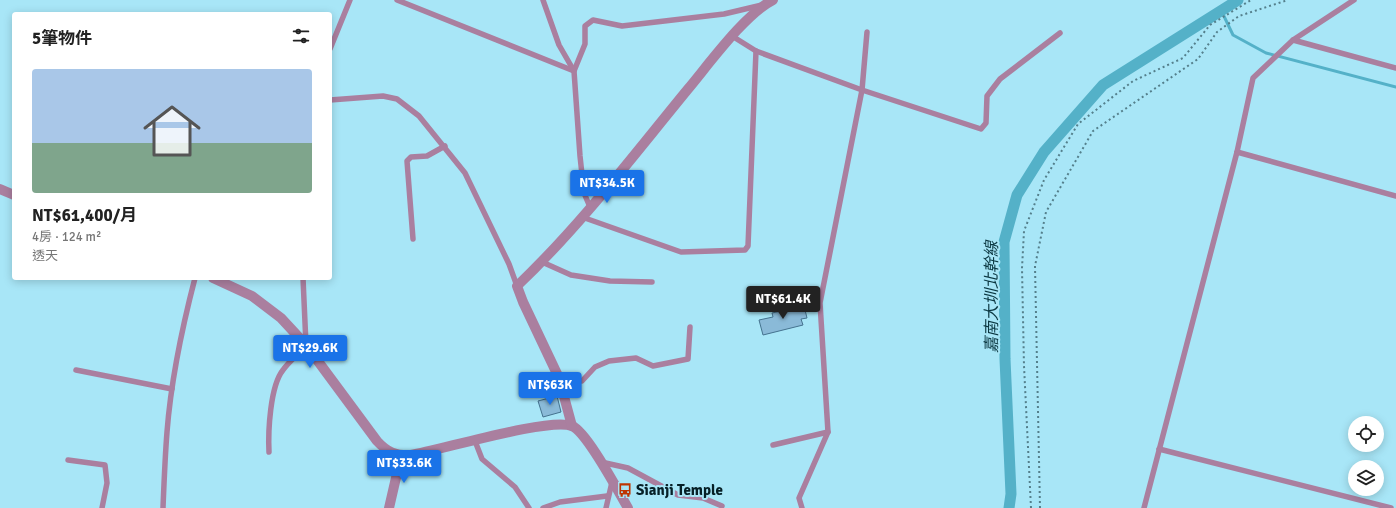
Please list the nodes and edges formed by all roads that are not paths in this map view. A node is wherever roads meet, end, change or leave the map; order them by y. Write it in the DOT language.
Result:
graph roads {
  1 [pos="350,0"];
  2 [pos="397,0"];
  3 [pos="543,0"];
  4 [pos="1354,0"];
  5 [pos="768,2"];
  6 [pos="867,32"];
  7 [pos="1060,33"];
  8 [pos="732,36"];
  9 [pos="1293,40"];
  10 [pos="332,44"];
  11 [pos="756,51"];
  12 [pos="1396,68"];
  13 [pos="574,71"];
  14 [pos="862,90"];
  15 [pos="332,100"];
  16 [pos="444,146"];
  17 [pos="1237,152"];
  18 [pos="0,189"];
  19 [pos="12,194"];
  20 [pos="1396,196"];
  21 [pos="590,207"];
  22 [pos="582,217"];
  23 [pos="413,239"];
  24 [pos="542,262"];
  25 [pos="194,280"];
  26 [pos="217,280"];
  27 [pos="303,280"];
  28 [pos="652,282"];
  29 [pos="517,286"];
  30 [pos="690,327"];
  31 [pos="306,345"];
  32 [pos="76,370"];
  33 [pos="559,378"];
  34 [pos="172,388"];
  35 [pos="572,426"];
  36 [pos="828,432"];
  37 [pos="475,441"];
  38 [pos="773,445"];
  39 [pos="1159,449"];
  40 [pos="269,452"];
  41 [pos="400,456"];
  42 [pos="68,460"];
  43 [pos="601,462"];
  44 [pos="612,482"];
  45 [pos="607,496"];
  46 [pos="722,506"];
  47 [pos="102,508"];
  48 [pos="163,508"];
  49 [pos="389,508"];
  50 [pos="529,508"];
  51 [pos="543,508"];
  52 [pos="606,508"];
  53 [pos="628,508"];
  54 [pos="802,508"];
  55 [pos="1144,508"];
  56 [pos="1391,508"];
  1 -- 10 [label="lane"];
  2 -- 13 [label="lane"];
  3 -- 13 [label="lane"];
  4 -- 9 [label="lane"];
  5 -- 8 [label="street"];
  5 -- 13 [label="lane"];
  6 -- 14 [label="lane"];
  7 -- 14 [label="lane"];
  8 -- 11 [label="lane"];
  8 -- 21 [label="street"];
  9 -- 12 [label="lane"];
  9 -- 17 [label="lane"];
  11 -- 14 [label="lane"];
  11 -- 22 [label="lane"];
  13 -- 21 [label="lane"];
  14 -- 36 [label="lane"];
  15 -- 16 [label="lane"];
  16 -- 23 [label="lane"];
  16 -- 29 [label="lane"];
  17 -- 20 [label="lane"];
  17 -- 39 [label="lane"];
  18 -- 19 [label="street"];
  21 -- 22 [label="street"];
  22 -- 24 [label="street"];
  24 -- 28 [label="lane"];
  24 -- 29 [label="street"];
  25 -- 34 [label="lane"];
  26 -- 31 [label="street"];
  27 -- 31 [label="lane"];
  29 -- 33 [label="street"];
  30 -- 33 [label="lane"];
  31 -- 40 [label="lane"];
  31 -- 41 [label="street"];
  32 -- 34 [label="lane"];
  33 -- 35 [label="street"];
  34 -- 48 [label="lane"];
  35 -- 37 [label="street"];
  35 -- 43 [label="street"];
  36 -- 38 [label="lane"];
  36 -- 54 [label="lane"];
  37 -- 41 [label="street"];
  37 -- 50 [label="lane"];
  39 -- 55 [label="lane"];
  39 -- 56 [label="lane"];
  41 -- 49 [label="street"];
  42 -- 47 [label="lane"];
  43 -- 44 [label="street"];
  43 -- 46 [label="lane"];
  44 -- 45 [label="lane"];
  44 -- 53 [label="street"];
  45 -- 51 [label="lane"];
  45 -- 52 [label="lane"];
}
